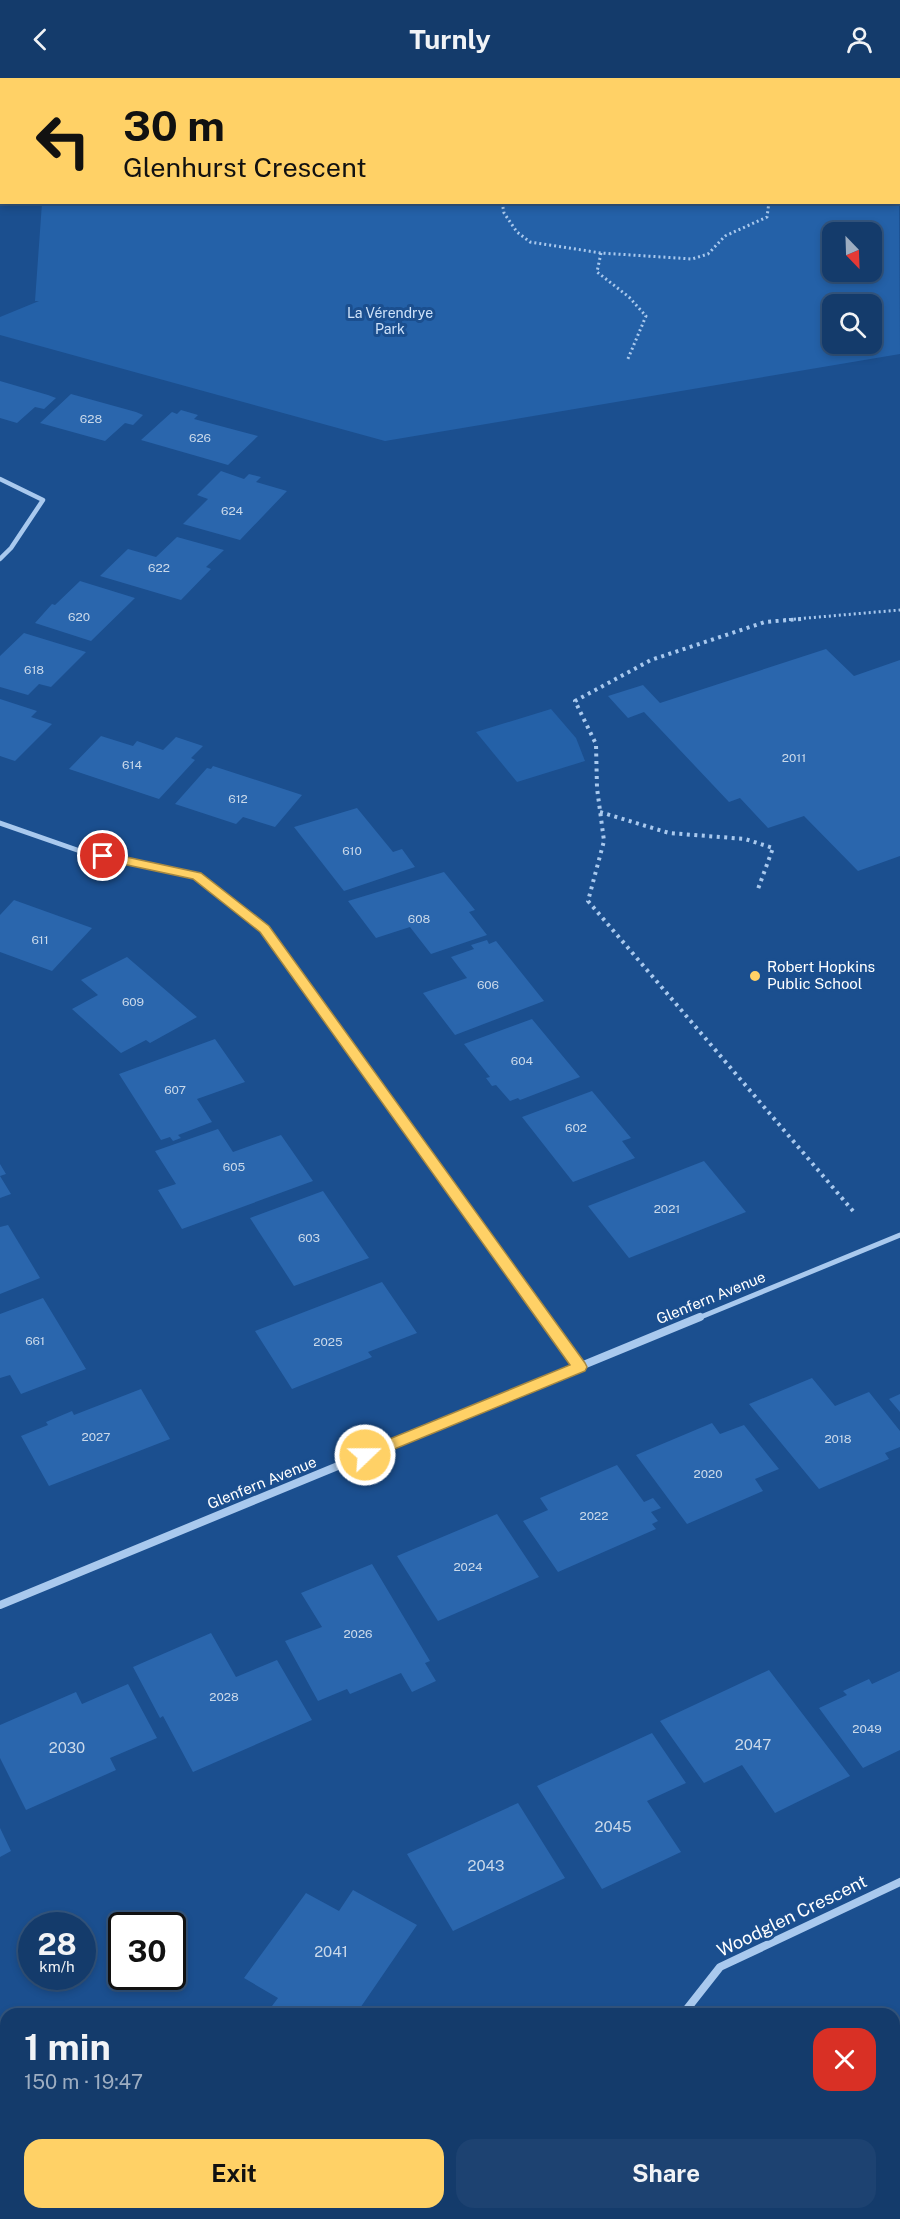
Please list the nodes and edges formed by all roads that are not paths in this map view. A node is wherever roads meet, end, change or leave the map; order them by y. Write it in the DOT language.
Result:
graph roads {
  1 [pos="0,479"];
  2 [pos="0,559"];
  3 [pos="0,823"];
  4 [pos="900,1235"];
  5 [pos="580,1367"];
  6 [pos="0,1605"];
  7 [pos="900,1882"];
  8 [pos="688,2008"];
  1 -- 2 [label="street"];
  3 -- 5 [label="street"];
  4 -- 5 [label="street, Glenfern Avenue"];
  5 -- 6 [label="street, Glenfern Avenue"];
  7 -- 8 [label="street, Woodglen Crescent"];
}
